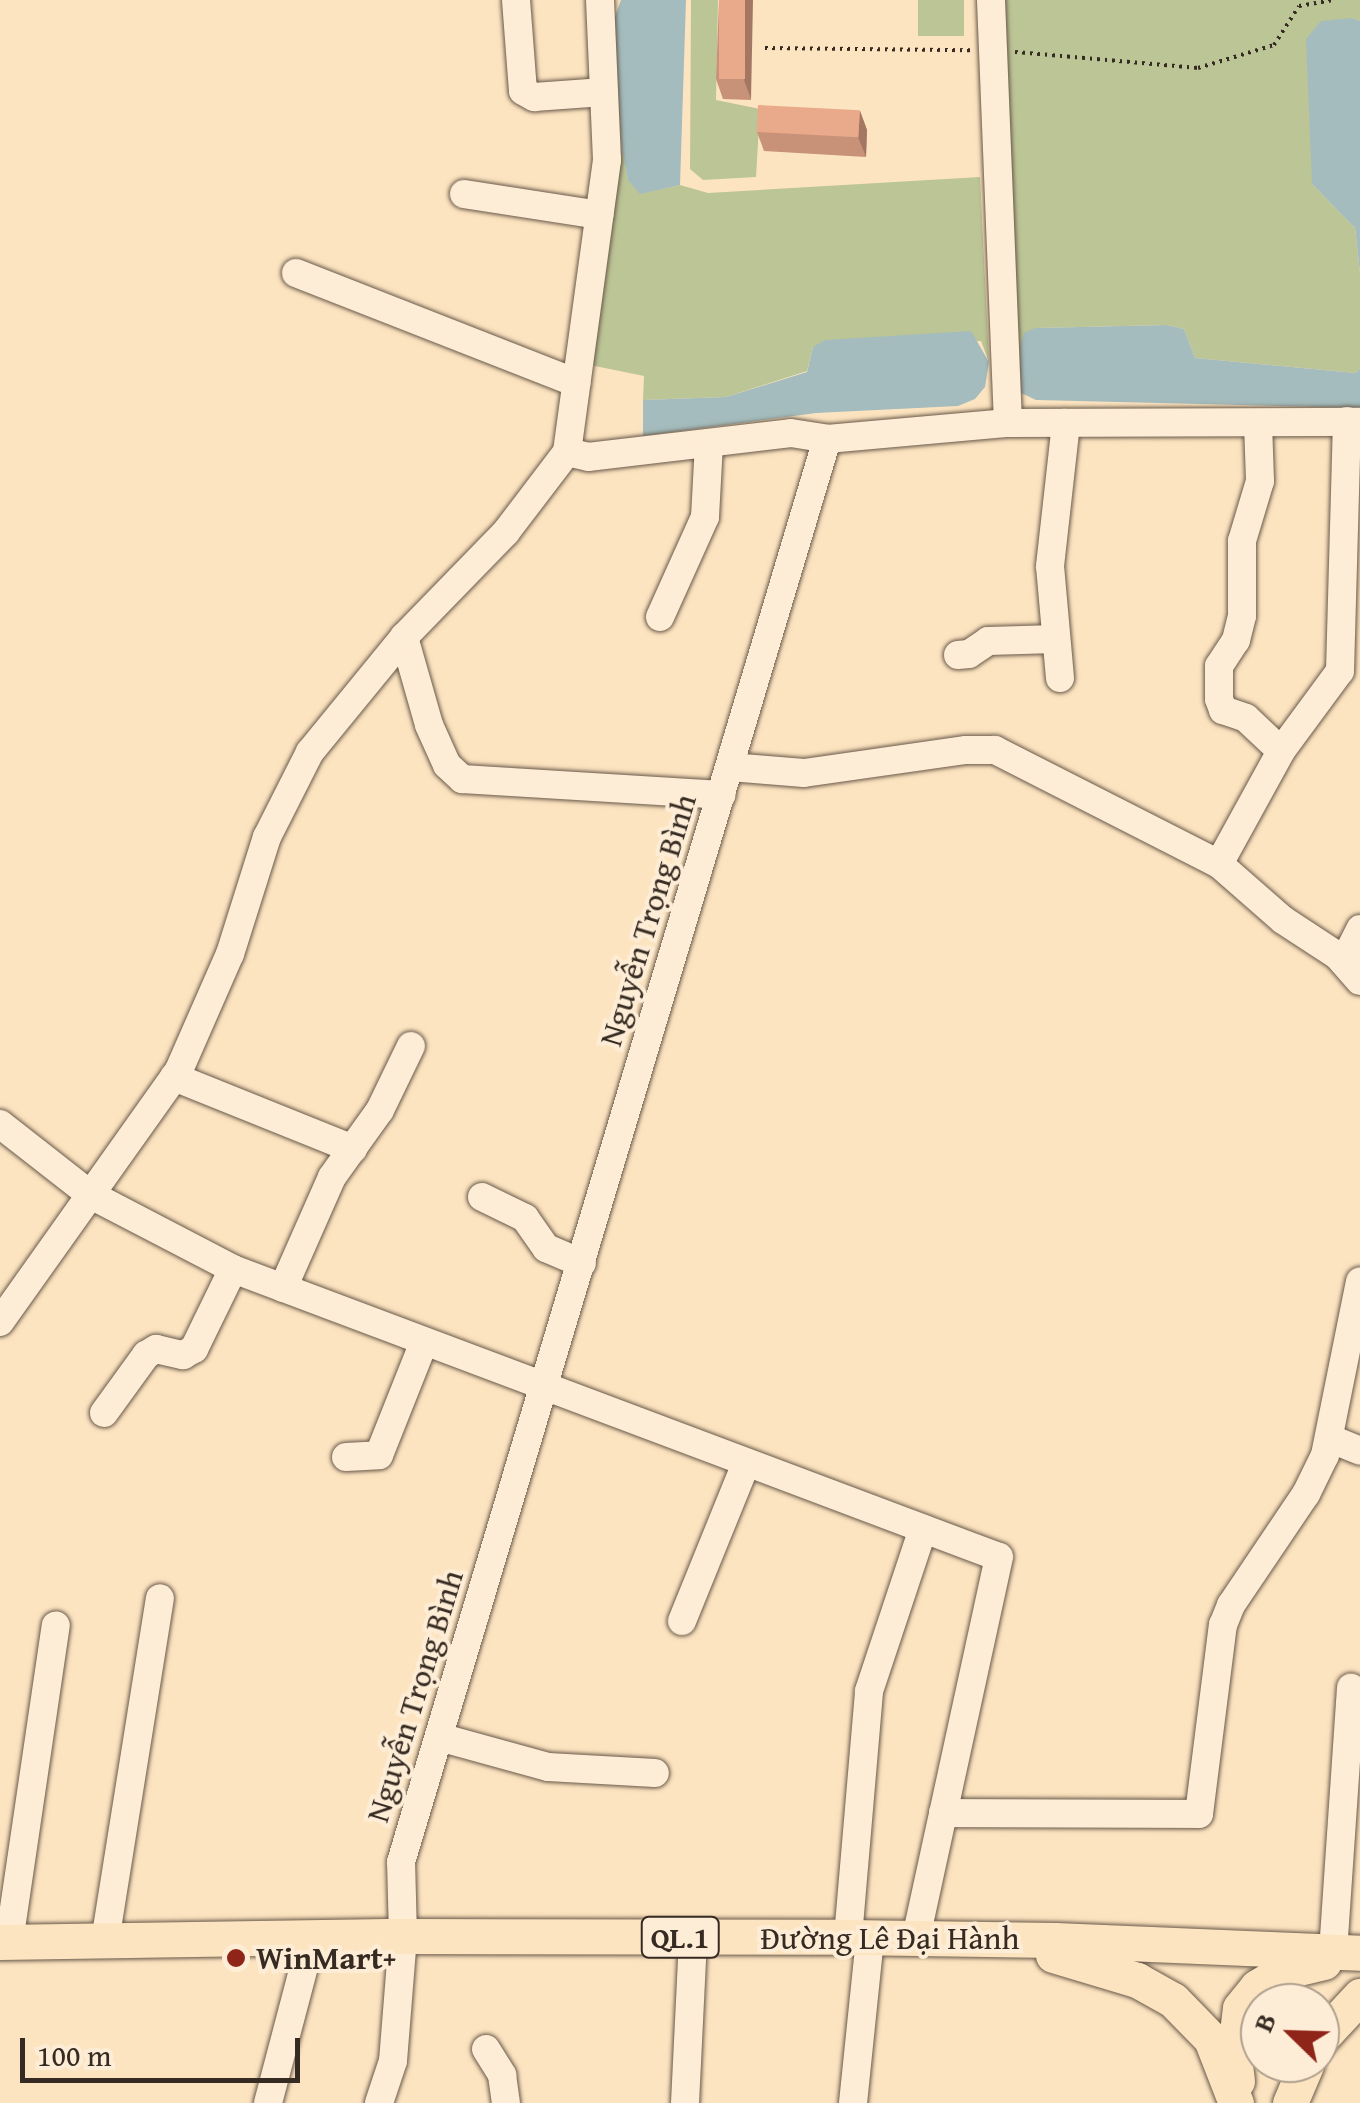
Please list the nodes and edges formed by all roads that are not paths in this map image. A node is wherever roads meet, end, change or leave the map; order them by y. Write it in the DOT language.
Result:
graph roads {
  1 [pos="516,0"];
  2 [pos="600,0"];
  3 [pos="992,0"];
  4 [pos="604,92"];
  5 [pos="464,194"];
  6 [pos="599,214"];
  7 [pos="296,273"];
  8 [pos="576,383"];
  9 [pos="1354,422"];
  10 [pos="1008,423"];
  11 [pos="1066,423"];
  12 [pos="1258,423"];
  13 [pos="826,439"];
  14 [pos="709,442"];
  15 [pos="568,452"];
  16 [pos="1352,584"];
  17 [pos="660,617"];
  18 [pos="404,638"];
  19 [pos="1056,639"];
  20 [pos="958,654"];
  21 [pos="1060,678"];
  22 [pos="1281,751"];
  23 [pos="730,766"];
  24 [pos="722,795"];
  25 [pos="1219,864"];
  26 [pos="1360,928"];
  27 [pos="1352,972"];
  28 [pos="411,1046"];
  29 [pos="174,1078"];
  30 [pos="0,1124"];
  31 [pos="353,1148"];
  32 [pos="91,1195"];
  33 [pos="482,1196"];
  34 [pos="582,1264"];
  35 [pos="233,1269"];
  36 [pos="1360,1282"];
  37 [pos="282,1288"];
  38 [pos="0,1322"];
  39 [pos="424,1342"];
  40 [pos="545,1388"];
  41 [pos="104,1413"];
  42 [pos="1330,1438"];
  43 [pos="1360,1451"];
  44 [pos="346,1457"];
  45 [pos="746,1463"];
  46 [pos="923,1529"];
  47 [pos="160,1598"];
  48 [pos="682,1621"];
  49 [pos="56,1625"];
  50 [pos="1350,1688"];
  51 [pos="440,1738"];
  52 [pos="656,1773"];
  53 [pos="1351,1790"];
  54 [pos="943,1812"];
  55 [pos="403,1936"];
  56 [pos="312,1937"];
  57 [pos="693,1937"];
  58 [pos="859,1938"];
  59 [pos="916,1938"];
  60 [pos="958,1939"];
  61 [pos="105,1941"];
  62 [pos="4,1942"];
  63 [pos="1158,1946"];
  64 [pos="1351,1954"];
  65 [pos="1255,1983"];
  66 [pos="1273,1983"];
  67 [pos="1360,1996"];
  68 [pos="1240,2008"];
  69 [pos="1340,2018"];
  70 [pos="486,2049"];
  71 [pos="268,2103"];
  72 [pos="379,2103"];
  73 [pos="506,2103"];
  74 [pos="684,2103"];
  75 [pos="853,2103"];
  76 [pos="1238,2103"];
  1 -- 4 [label="street"];
  2 -- 4 [label="street"];
  3 -- 10 [label="street"];
  4 -- 6 [label="street"];
  5 -- 6 [label="street"];
  6 -- 8 [label="street"];
  7 -- 8 [label="street"];
  8 -- 15 [label="street"];
  9 -- 12 [label="street"];
  9 -- 16 [label="street"];
  10 -- 11 [label="street"];
  10 -- 13 [label="street"];
  11 -- 12 [label="street"];
  11 -- 19 [label="street"];
  12 -- 22 [label="street"];
  13 -- 14 [label="street"];
  13 -- 23 [label="street, Nguyễn Trọng Bình"];
  14 -- 15 [label="street"];
  14 -- 17 [label="street"];
  15 -- 18 [label="street"];
  16 -- 22 [label="street"];
  18 -- 24 [label="street"];
  18 -- 29 [label="street"];
  19 -- 20 [label="street"];
  19 -- 21 [label="street"];
  22 -- 25 [label="street"];
  23 -- 24 [label="street, Nguyễn Trọng Bình"];
  23 -- 25 [label="street"];
  24 -- 34 [label="street, Nguyễn Trọng Bình"];
  25 -- 27 [label="street"];
  26 -- 27 [label="street"];
  28 -- 31 [label="street"];
  29 -- 31 [label="street"];
  29 -- 32 [label="street"];
  30 -- 32 [label="street"];
  31 -- 37 [label="street"];
  32 -- 35 [label="street"];
  32 -- 38 [label="street"];
  33 -- 34 [label="street"];
  34 -- 40 [label="street, Nguyễn Trọng Bình"];
  35 -- 37 [label="street"];
  35 -- 41 [label="street"];
  36 -- 42 [label="street"];
  37 -- 39 [label="street"];
  39 -- 40 [label="street"];
  39 -- 44 [label="street"];
  40 -- 45 [label="street"];
  40 -- 51 [label="street, Nguyễn Trọng Bình"];
  42 -- 43 [label="street"];
  42 -- 54 [label="street"];
  45 -- 46 [label="street"];
  45 -- 48 [label="street"];
  46 -- 54 [label="street"];
  46 -- 58 [label="street"];
  47 -- 61 [label="street"];
  49 -- 62 [label="street"];
  50 -- 53 [label="street"];
  51 -- 52 [label="street"];
  51 -- 55 [label="street, Nguyễn Trọng Bình"];
  53 -- 64 [label="street"];
  54 -- 59 [label="street"];
  55 -- 56 [label="main road, Đường Lê Đại Hành / QL.1"];
  55 -- 57 [label="main road, Đường Lê Đại Hành / QL.1"];
  55 -- 72 [label="street, Nguyễn Trọng Bình"];
  56 -- 61 [label="main road, Đường Lê Đại Hành / QL.1"];
  56 -- 71 [label="street"];
  57 -- 58 [label="main road, Đường Lê Đại Hành / QL.1"];
  57 -- 74 [label="street"];
  58 -- 59 [label="main road, Đường Lê Đại Hành / QL.1"];
  58 -- 75 [label="street"];
  59 -- 60 [label="main road, Đường Lê Đại Hành / QL.1"];
  60 -- 63 [label="main road, Đường Lê Đại Hành / QL.1"];
  60 -- 76 [label="main road"];
  61 -- 62 [label="main road, Đường Lê Đại Hành / QL.1"];
  63 -- 64 [label="main road, Đường Lê Đại Hành / QL.1"];
  63 -- 65 [label="main road"];
  64 -- 66 [label="main road"];
  67 -- 69 [label="main road"];
  68 -- 76 [label="main road"];
  70 -- 73 [label="street"];
}
